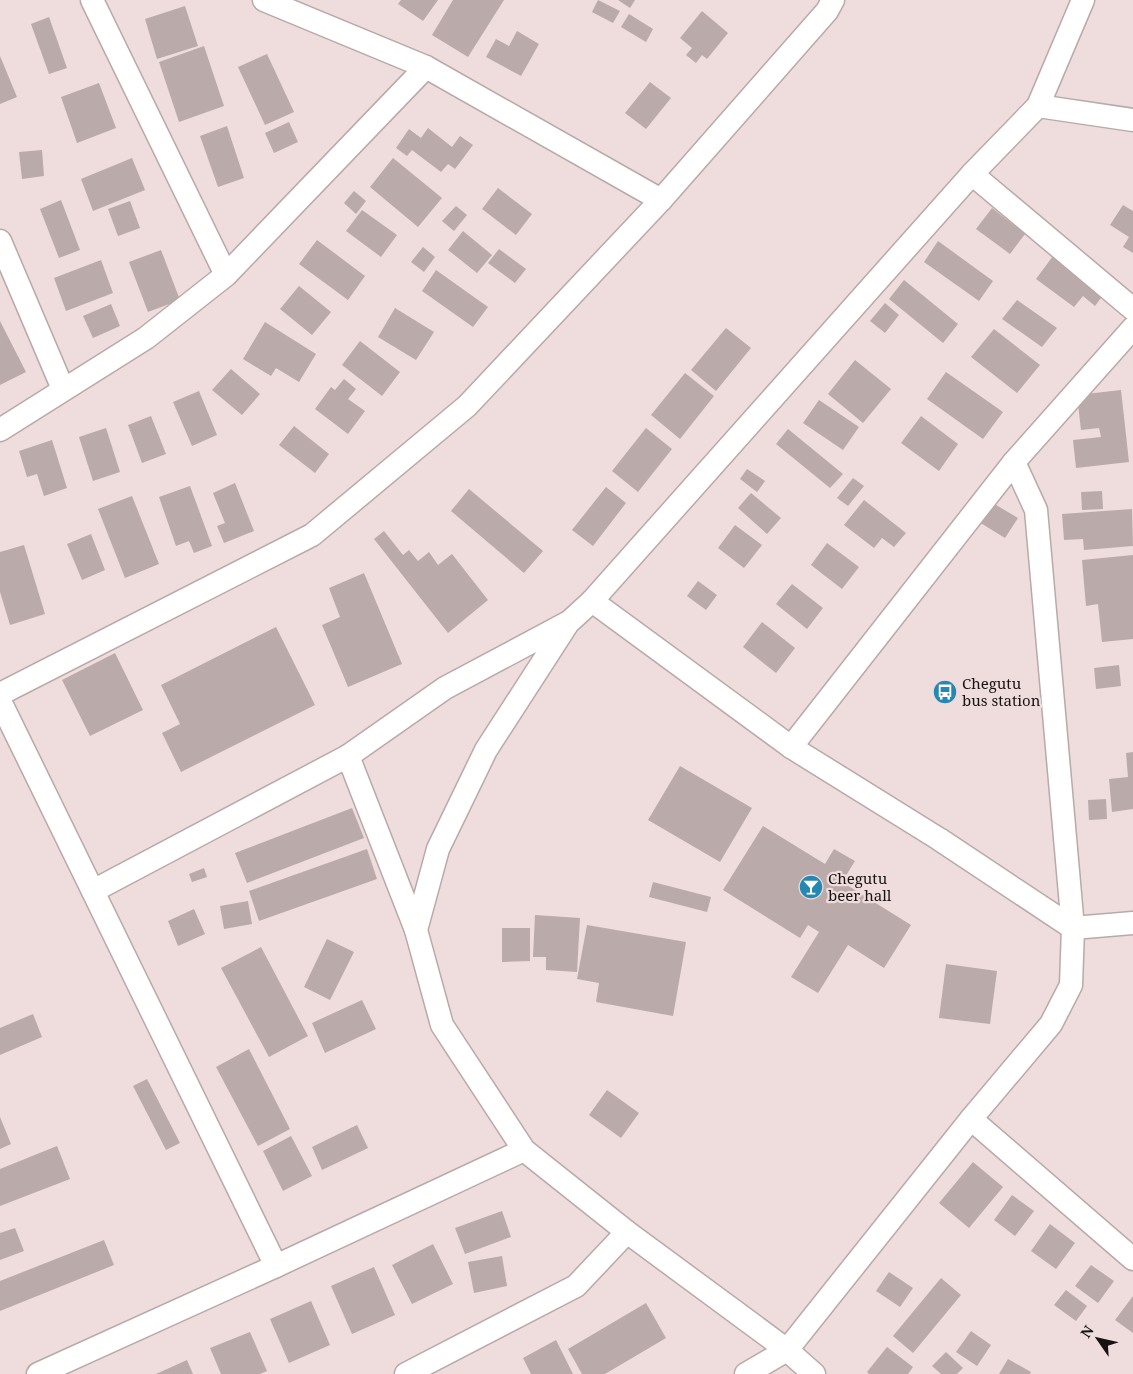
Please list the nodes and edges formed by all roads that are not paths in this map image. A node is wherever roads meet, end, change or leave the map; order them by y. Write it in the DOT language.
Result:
graph roads {
  1 [pos="92,0"];
  2 [pos="264,0"];
  3 [pos="1083,0"];
  4 [pos="824,4"];
  5 [pos="426,67"];
  6 [pos="1038,106"];
  7 [pos="1133,120"];
  8 [pos="972,174"];
  9 [pos="662,200"];
  10 [pos="0,241"];
  11 [pos="226,275"];
  12 [pos="1133,309"];
  13 [pos="1133,328"];
  14 [pos="63,390"];
  15 [pos="0,430"];
  16 [pos="1014,462"];
  17 [pos="592,601"];
  18 [pos="568,623"];
  19 [pos="0,694"];
  20 [pos="0,701"];
  21 [pos="791,748"];
  22 [pos="348,756"];
  23 [pos="93,891"];
  24 [pos="1133,923"];
  25 [pos="1073,928"];
  26 [pos="416,930"];
  27 [pos="971,1119"];
  28 [pos="524,1150"];
  29 [pos="628,1232"];
  30 [pos="1133,1259"];
  31 [pos="276,1266"];
  32 [pos="787,1350"];
  33 [pos="38,1374"];
  34 [pos="406,1374"];
  35 [pos="746,1374"];
  36 [pos="814,1374"];
  1 -- 11 [label="street"];
  2 -- 5 [label="street"];
  3 -- 6 [label="street"];
  4 -- 9 [label="street"];
  5 -- 9 [label="street"];
  5 -- 11 [label="street"];
  6 -- 7 [label="street"];
  6 -- 8 [label="street"];
  8 -- 12 [label="street"];
  8 -- 17 [label="street"];
  9 -- 19 [label="street"];
  10 -- 14 [label="street"];
  11 -- 14 [label="street"];
  13 -- 16 [label="street"];
  14 -- 15 [label="street"];
  16 -- 21 [label="street"];
  16 -- 25 [label="street"];
  17 -- 18 [label="street"];
  17 -- 21 [label="street"];
  18 -- 22 [label="street"];
  18 -- 26 [label="street"];
  20 -- 23 [label="street"];
  21 -- 25 [label="street"];
  22 -- 23 [label="street"];
  22 -- 26 [label="street"];
  23 -- 31 [label="street"];
  24 -- 25 [label="street"];
  25 -- 27 [label="street"];
  26 -- 28 [label="street"];
  27 -- 30 [label="street"];
  27 -- 32 [label="street"];
  28 -- 29 [label="street"];
  28 -- 31 [label="street"];
  29 -- 32 [label="street"];
  29 -- 34 [label="street"];
  31 -- 33 [label="street"];
  32 -- 35 [label="street"];
  32 -- 36 [label="street"];
}
